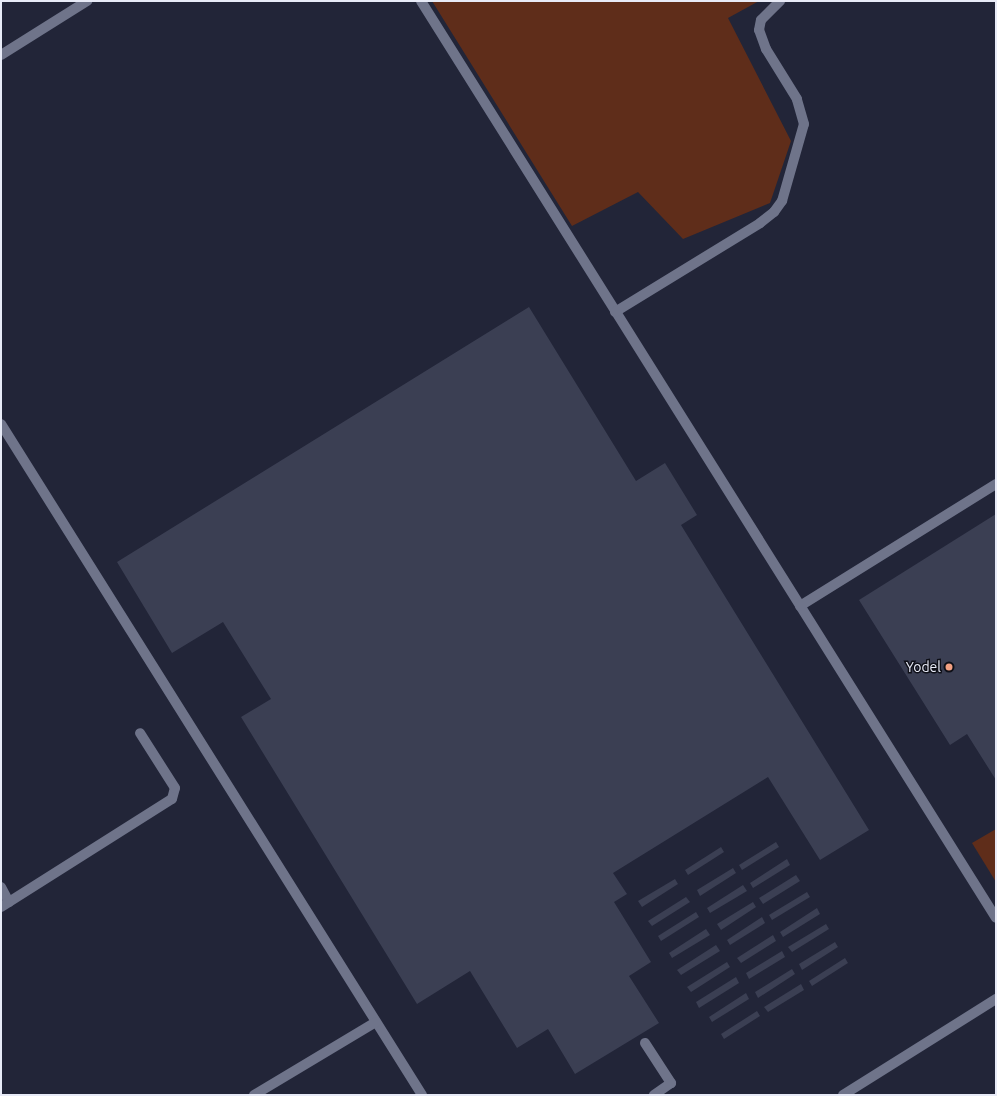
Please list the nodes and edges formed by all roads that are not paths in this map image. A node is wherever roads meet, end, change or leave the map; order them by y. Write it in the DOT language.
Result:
graph roads {
  1 [pos="87,1"];
  2 [pos="422,1"];
  3 [pos="780,1"];
  4 [pos="1,54"];
  5 [pos="615,312"];
  6 [pos="1,424"];
  7 [pos="996,484"];
  8 [pos="800,606"];
  9 [pos="140,733"];
  10 [pos="1,887"];
  11 [pos="5,904"];
  12 [pos="996,918"];
  13 [pos="996,1000"];
  14 [pos="376,1022"];
  15 [pos="645,1043"];
  16 [pos="254,1095"];
  17 [pos="422,1095"];
  18 [pos="654,1095"];
  19 [pos="843,1095"];
  1 -- 4 [label="street"];
  2 -- 5 [label="street"];
  3 -- 5 [label="street"];
  5 -- 8 [label="street"];
  6 -- 14 [label="street"];
  7 -- 8 [label="street"];
  8 -- 12 [label="street"];
  9 -- 11 [label="street"];
  10 -- 11 [label="street"];
  13 -- 19 [label="street"];
  14 -- 16 [label="street"];
  14 -- 17 [label="street"];
  15 -- 18 [label="street"];
}
